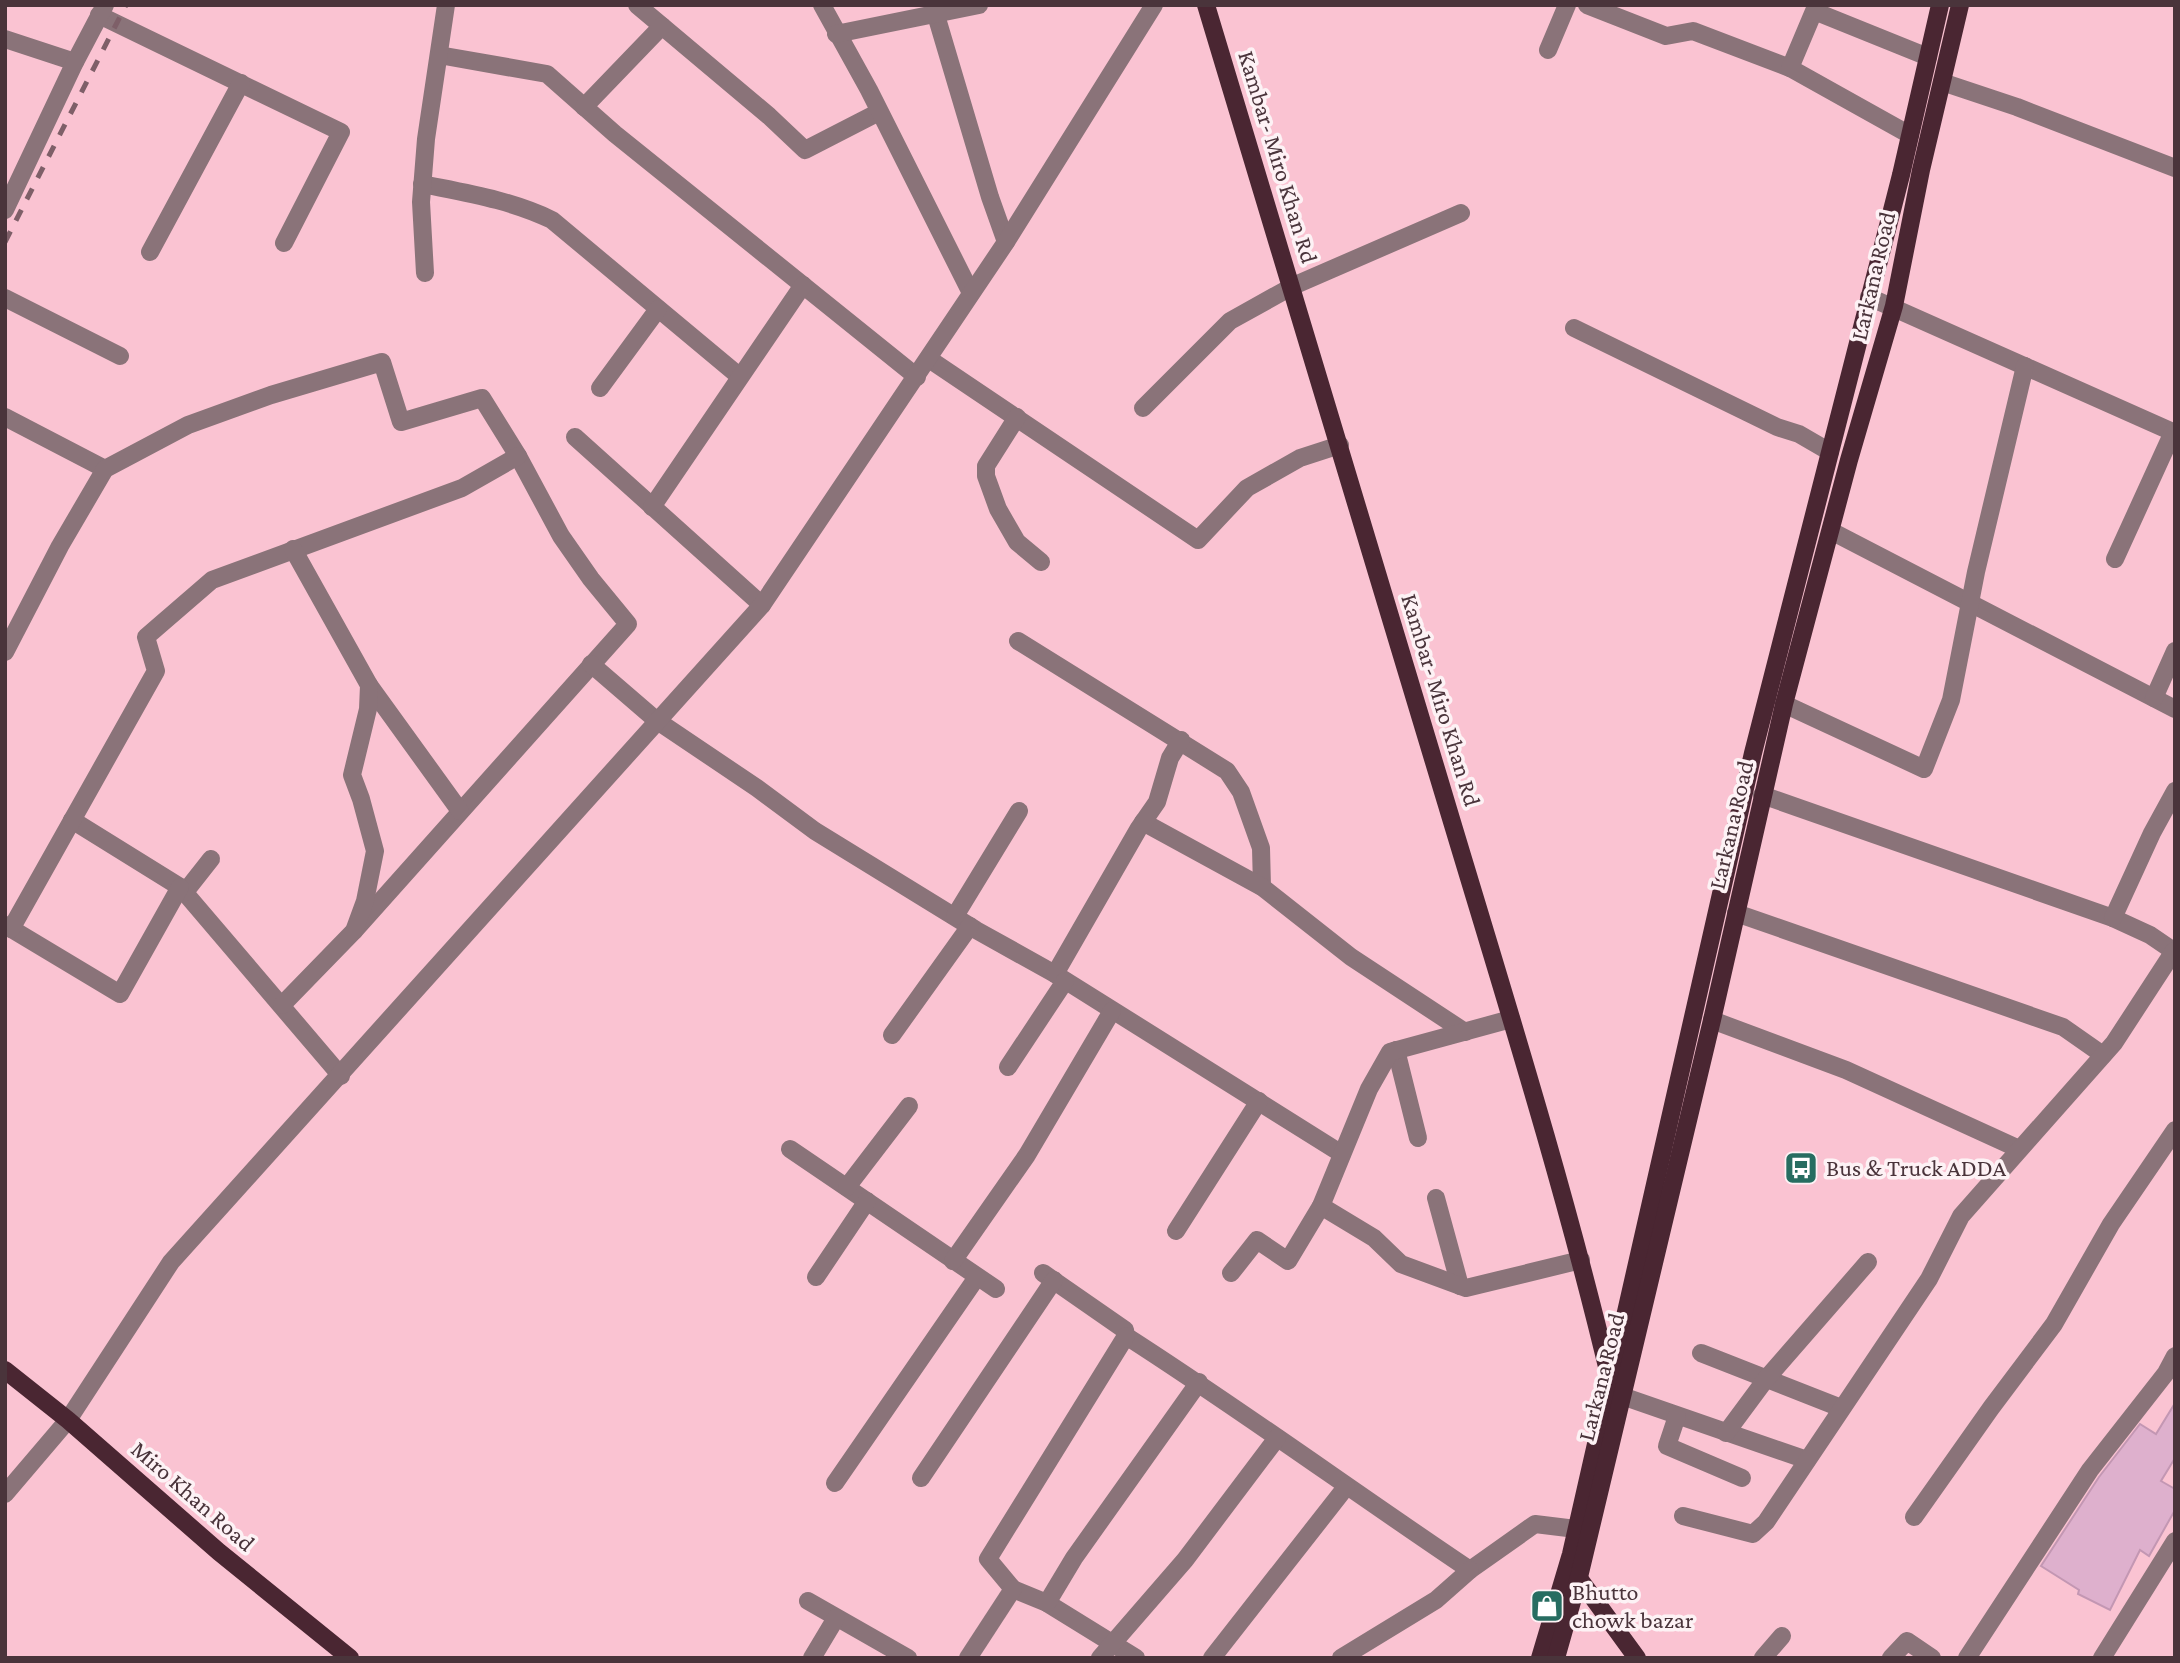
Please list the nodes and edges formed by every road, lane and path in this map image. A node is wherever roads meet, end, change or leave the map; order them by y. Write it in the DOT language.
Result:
graph roads {
  1 [pos="446,5"];
  2 [pos="637,5"];
  3 [pos="822,5"];
  4 [pos="979,5"];
  5 [pos="1154,5"];
  6 [pos="1206,5"];
  7 [pos="1567,5"];
  8 [pos="1587,5"];
  9 [pos="1940,5"];
  10 [pos="1960,5"];
  11 [pos="102,10"];
  12 [pos="934,10"];
  13 [pos="663,26"];
  14 [pos="836,34"];
  15 [pos="5,39"];
  16 [pos="1548,50"];
  17 [pos="439,55"];
  18 [pos="1928,57"];
  19 [pos="75,62"];
  20 [pos="1790,68"];
  21 [pos="1942,82"];
  22 [pos="241,83"];
  23 [pos="584,107"];
  24 [pos="879,112"];
  25 [pos="1910,135"];
  26 [pos="2175,168"];
  27 [pos="422,184"];
  28 [pos="6,206"];
  29 [pos="1461,213"];
  30 [pos="1006,242"];
  31 [pos="284,243"];
  32 [pos="150,252"];
  33 [pos="425,272"];
  34 [pos="803,285"];
  35 [pos="1293,286"];
  36 [pos="971,293"];
  37 [pos="1869,297"];
  38 [pos="5,298"];
  39 [pos="1894,306"];
  40 [pos="658,309"];
  41 [pos="1574,328"];
  42 [pos="120,356"];
  43 [pos="929,359"];
  44 [pos="2025,366"];
  45 [pos="739,376"];
  46 [pos="917,377"];
  47 [pos="600,388"];
  48 [pos="1143,408"];
  49 [pos="5,416"];
  50 [pos="1017,417"];
  51 [pos="2174,433"];
  52 [pos="575,437"];
  53 [pos="1340,445"];
  54 [pos="1830,452"];
  55 [pos="518,456"];
  56 [pos="105,469"];
  57 [pos="652,507"];
  58 [pos="1830,531"];
  59 [pos="293,550"];
  60 [pos="2115,559"];
  61 [pos="1041,562"];
  62 [pos="1970,604"];
  63 [pos="762,605"];
  64 [pos="1018,641"];
  65 [pos="2175,651"];
  66 [pos="5,652"];
  67 [pos="592,664"];
  68 [pos="369,685"];
  69 [pos="2154,698"];
  70 [pos="1784,704"];
  71 [pos="2175,709"];
  72 [pos="656,720"];
  73 [pos="1181,740"];
  74 [pos="2175,791"];
  75 [pos="1762,794"];
  76 [pos="460,811"];
  77 [pos="1019,811"];
  78 [pos="72,820"];
  79 [pos="1143,822"];
  80 [pos="211,859"];
  81 [pos="1262,887"];
  82 [pos="183,889"];
  83 [pos="1736,912"];
  84 [pos="2113,918"];
  85 [pos="963,921"];
  86 [pos="8,927"];
  87 [pos="354,931"];
  88 [pos="2174,952"];
  89 [pos="1060,977"];
  90 [pos="282,1004"];
  91 [pos="1112,1011"];
  92 [pos="1511,1019"];
  93 [pos="1712,1020"];
  94 [pos="1465,1031"];
  95 [pos="891,1035"];
  96 [pos="1396,1050"];
  97 [pos="2103,1055"];
  98 [pos="1008,1067"];
  99 [pos="341,1076"];
  100 [pos="1259,1101"];
  101 [pos="909,1106"];
  102 [pos="2175,1130"];
  103 [pos="1675,1135"];
  104 [pos="1418,1138"];
  105 [pos="790,1149"];
  106 [pos="2019,1149"];
  107 [pos="1342,1154"];
  108 [pos="847,1187"];
  109 [pos="1436,1198"];
  110 [pos="867,1201"];
  111 [pos="1321,1206"];
  112 [pos="1176,1231"];
  113 [pos="1581,1260"];
  114 [pos="953,1261"];
  115 [pos="1868,1262"];
  116 [pos="1231,1273"];
  117 [pos="816,1277"];
  118 [pos="978,1277"];
  119 [pos="1460,1286"];
  120 [pos="996,1289"];
  121 [pos="1126,1336"];
  122 [pos="1701,1353"];
  123 [pos="2175,1356"];
  124 [pos="5,1370"];
  125 [pos="1610,1379"];
  126 [pos="1766,1379"];
  127 [pos="1199,1382"];
  128 [pos="1620,1404"];
  129 [pos="1841,1408"];
  130 [pos="1677,1416"];
  131 [pos="68,1420"];
  132 [pos="1726,1433"];
  133 [pos="1277,1438"];
  134 [pos="1807,1460"];
  135 [pos="921,1478"];
  136 [pos="1742,1478"];
  137 [pos="835,1483"];
  138 [pos="1346,1487"];
  139 [pos="5,1494"];
  140 [pos="1683,1516"];
  141 [pos="1914,1517"];
  142 [pos="1576,1529"];
  143 [pos="2175,1541"];
  144 [pos="1470,1570"];
  145 [pos="1573,1572"];
  146 [pos="1013,1589"];
  147 [pos="808,1601"];
  148 [pos="1047,1603"];
  149 [pos="836,1618"];
  150 [pos="1782,1636"];
  151 [pos="1112,1642"];
  152 [pos="350,1658"];
  153 [pos="812,1658"];
  154 [pos="908,1658"];
  155 [pos="968,1658"];
  156 [pos="1100,1658"];
  157 [pos="1136,1658"];
  158 [pos="1212,1658"];
  159 [pos="1341,1658"];
  160 [pos="1540,1658"];
  161 [pos="1556,1658"];
  162 [pos="1637,1658"];
  163 [pos="1763,1658"];
  164 [pos="1891,1658"];
  165 [pos="1932,1658"];
  166 [pos="1967,1658"];
  167 [pos="2102,1658"];
  1 -- 17 [label="street"];
  2 -- 13 [label="street"];
  3 -- 14 [label="street"];
  4 -- 12 [label="street"];
  5 -- 30 [label="street"];
  6 -- 35 [label="main road, Kambar- Miro Khan Rd"];
  7 -- 16 [label="street"];
  8 -- 20 [label="street"];
  9 -- 18 [label="main road, Larkana Road"];
  10 -- 21 [label="main road, Larkana Road"];
  11 -- 19 [label="street"];
  11 -- 22 [label="street"];
  12 -- 14 [label="street"];
  12 -- 30 [label="street"];
  13 -- 23 [label="street"];
  13 -- 24 [label="street"];
  14 -- 24 [label="street"];
  15 -- 19 [label="street"];
  17 -- 23 [label="street"];
  17 -- 27 [label="street"];
  18 -- 20 [label="street"];
  18 -- 25 [label="main road, Larkana Road"];
  19 -- 28 [label="street"];
  20 -- 25 [label="street"];
  21 -- 26 [label="street"];
  21 -- 39 [label="main road, Larkana Road"];
  22 -- 31 [label="street"];
  22 -- 32 [label="street"];
  23 -- 34 [label="street"];
  24 -- 36 [label="street"];
  25 -- 37 [label="main road, Larkana Road"];
  27 -- 33 [label="street"];
  27 -- 40 [label="street"];
  29 -- 35 [label="street"];
  30 -- 36 [label="street"];
  34 -- 45 [label="street"];
  34 -- 46 [label="street"];
  35 -- 48 [label="street"];
  35 -- 53 [label="main road, Kambar- Miro Khan Rd"];
  36 -- 43 [label="street"];
  37 -- 39 [label="street"];
  37 -- 54 [label="main road, Larkana Road"];
  38 -- 42 [label="street"];
  39 -- 44 [label="street"];
  39 -- 58 [label="main road, Larkana Road"];
  40 -- 45 [label="street"];
  40 -- 47 [label="street"];
  41 -- 54 [label="street"];
  43 -- 46 [label="street"];
  43 -- 50 [label="street"];
  44 -- 51 [label="street"];
  44 -- 62 [label="street"];
  45 -- 57 [label="street"];
  46 -- 63 [label="street"];
  49 -- 56 [label="street"];
  50 -- 53 [label="street"];
  50 -- 61 [label="street"];
  51 -- 60 [label="street"];
  52 -- 57 [label="street"];
  53 -- 92 [label="main road, Kambar- Miro Khan Rd"];
  54 -- 103 [label="main road, Larkana Road"];
  55 -- 56 [label="street"];
  55 -- 59 [label="street"];
  55 -- 67 [label="street"];
  56 -- 66 [label="street"];
  57 -- 63 [label="street"];
  58 -- 62 [label="street"];
  58 -- 70 [label="main road, Larkana Road"];
  59 -- 68 [label="street"];
  59 -- 78 [label="street"];
  62 -- 69 [label="street"];
  62 -- 70 [label="street"];
  63 -- 72 [label="street"];
  64 -- 73 [label="street"];
  65 -- 69 [label="street"];
  67 -- 72 [label="street"];
  67 -- 76 [label="street"];
  68 -- 76 [label="street"];
  68 -- 87 [label="street"];
  69 -- 71 [label="street"];
  70 -- 75 [label="main road, Larkana Road"];
  72 -- 85 [label="street"];
  72 -- 99 [label="street"];
  73 -- 79 [label="street"];
  73 -- 81 [label="street"];
  74 -- 84 [label="street"];
  75 -- 83 [label="main road, Larkana Road"];
  75 -- 84 [label="street"];
  76 -- 87 [label="street"];
  77 -- 85 [label="street"];
  78 -- 82 [label="street"];
  78 -- 86 [label="street"];
  79 -- 81 [label="street"];
  79 -- 89 [label="street"];
  80 -- 82 [label="street"];
  81 -- 94 [label="street"];
  82 -- 86 [label="street"];
  82 -- 90 [label="street"];
  83 -- 93 [label="main road, Larkana Road"];
  83 -- 97 [label="street"];
  84 -- 88 [label="street"];
  85 -- 89 [label="street"];
  85 -- 95 [label="street"];
  87 -- 90 [label="street"];
  88 -- 97 [label="street"];
  89 -- 91 [label="street"];
  89 -- 98 [label="street"];
  90 -- 99 [label="street"];
  91 -- 100 [label="street"];
  91 -- 114 [label="street"];
  92 -- 94 [label="street"];
  92 -- 113 [label="main road, Kambar- Miro Khan Rd"];
  93 -- 103 [label="main road, Larkana Road"];
  93 -- 106 [label="street"];
  94 -- 96 [label="street"];
  96 -- 104 [label="street"];
  96 -- 107 [label="street"];
  97 -- 106 [label="street"];
  99 -- 131 [label="street"];
  100 -- 107 [label="street"];
  100 -- 112 [label="street"];
  101 -- 108 [label="street"];
  102 -- 141 [label="street"];
  103 -- 125 [label="main road, Larkana Road"];
  103 -- 128 [label="main road, Larkana Road"];
  105 -- 108 [label="street"];
  106 -- 129 [label="street"];
  107 -- 111 [label="street"];
  108 -- 110 [label="street"];
  109 -- 119 [label="street"];
  110 -- 114 [label="street"];
  110 -- 117 [label="street"];
  111 -- 116 [label="street"];
  111 -- 119 [label="street"];
  113 -- 119 [label="street"];
  113 -- 125 [label="main road, Kambar- Miro Khan Rd"];
  114 -- 118 [label="street"];
  115 -- 126 [label="street"];
  118 -- 120 [label="street"];
  118 -- 137 [label="street"];
  121 -- 127 [label="street"];
  121 -- 135 [label="street"];
  121 -- 146 [label="street"];
  122 -- 126 [label="street"];
  123 -- 166 [label="street"];
  124 -- 131 [label="main road, Miro Khan Road"];
  125 -- 128 [label="main road, Kambar- Miro Khan Rd"];
  125 -- 142 [label="main road, Larkana Road"];
  126 -- 129 [label="street"];
  126 -- 132 [label="street"];
  127 -- 133 [label="street"];
  127 -- 148 [label="street"];
  128 -- 130 [label="street"];
  128 -- 145 [label="main road, Larkana Road"];
  129 -- 134 [label="street"];
  130 -- 132 [label="street"];
  130 -- 136 [label="street"];
  131 -- 139 [label="street"];
  131 -- 152 [label="main road, Miro Khan Road"];
  132 -- 134 [label="street"];
  133 -- 138 [label="street"];
  133 -- 151 [label="street"];
  134 -- 140 [label="street"];
  138 -- 144 [label="street"];
  138 -- 158 [label="street"];
  142 -- 144 [label="street"];
  142 -- 145 [label="main road, Larkana Road"];
  143 -- 167 [label="street"];
  144 -- 159 [label="street"];
  145 -- 160 [label="main road, Larkana Road"];
  145 -- 161 [label="main road, Larkana Road"];
  145 -- 162 [label="main road"];
  146 -- 148 [label="street"];
  146 -- 155 [label="street"];
  147 -- 149 [label="street"];
  148 -- 151 [label="street"];
  149 -- 153 [label="street"];
  149 -- 154 [label="street"];
  150 -- 163 [label="street"];
  151 -- 156 [label="street"];
  151 -- 157 [label="street"];
  164 -- 165 [label="street"];
}
